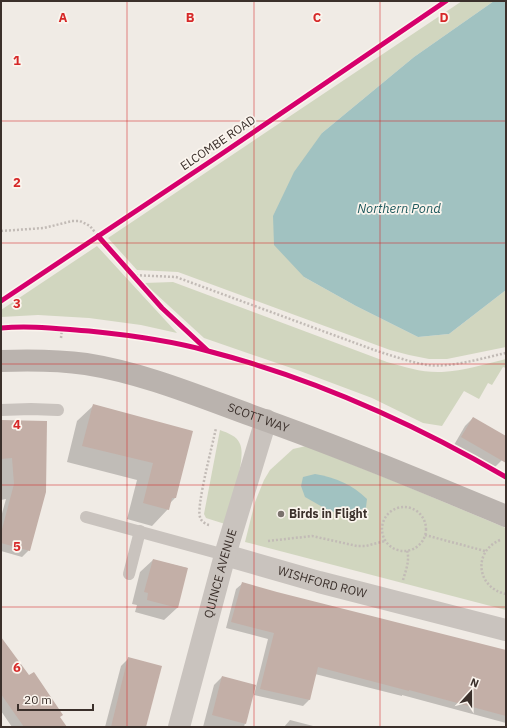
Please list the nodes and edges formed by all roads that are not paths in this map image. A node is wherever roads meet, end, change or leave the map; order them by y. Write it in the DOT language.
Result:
graph roads {
  1 [pos="1,361"];
  2 [pos="1,410"];
  3 [pos="58,410"];
  4 [pos="266,420"];
  5 [pos="506,516"];
  6 [pos="86,518"];
  7 [pos="140,531"];
  8 [pos="224,555"];
  9 [pos="129,574"];
  10 [pos="506,630"];
  11 [pos="179,727"];
  1 -- 4 [label="street, SCOTT WAY"];
  2 -- 3 [label="lane"];
  4 -- 5 [label="street, SCOTT WAY"];
  4 -- 8 [label="street, QUINCE AVENUE"];
  6 -- 7 [label="lane, WISHFORD ROW"];
  7 -- 8 [label="lane, WISHFORD ROW"];
  7 -- 9 [label="lane"];
  8 -- 10 [label="street, WISHFORD ROW"];
  8 -- 11 [label="street, QUINCE AVENUE"];
}
